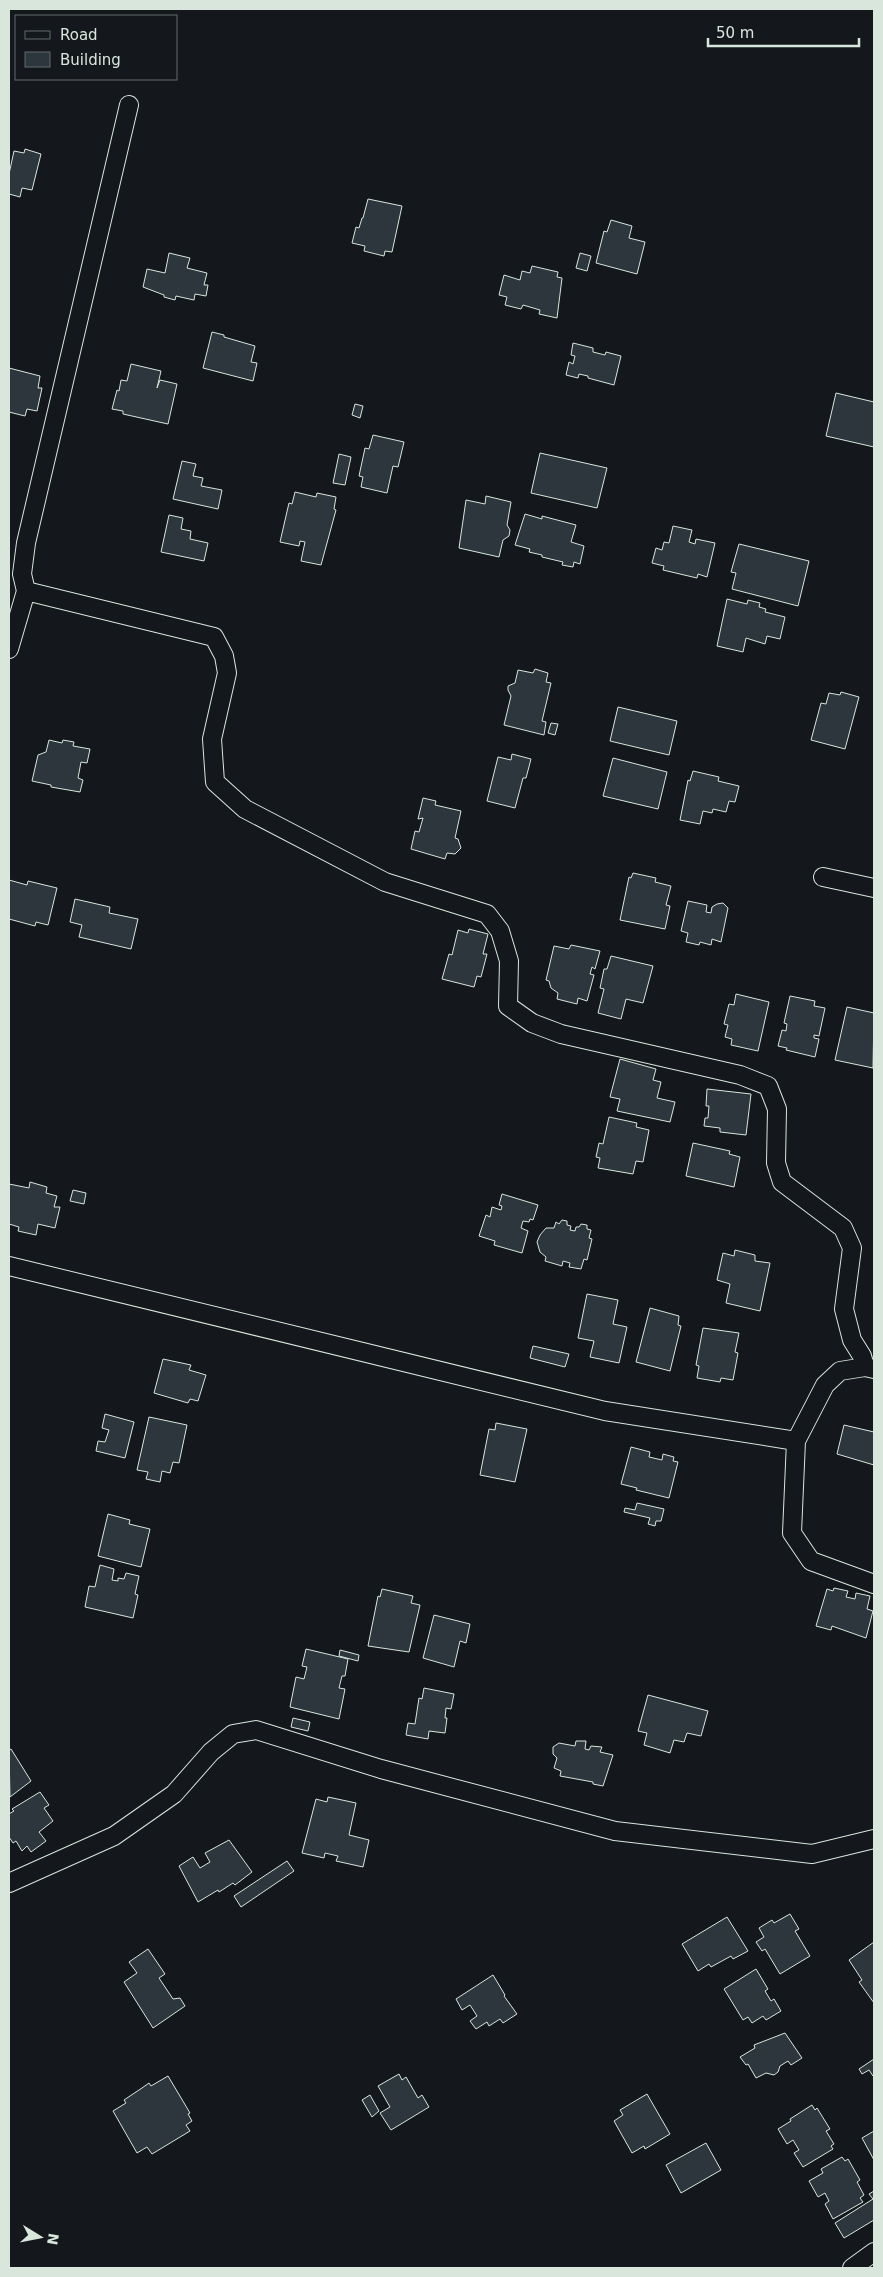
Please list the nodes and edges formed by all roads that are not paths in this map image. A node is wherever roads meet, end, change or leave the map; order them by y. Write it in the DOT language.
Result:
graph roads {
  1 [pos="129,105"];
  2 [pos="26,591"];
  3 [pos="9,649"];
  4 [pos="823,876"];
  5 [pos="874,888"];
  6 [pos="9,1266"];
  7 [pos="869,1368"];
  8 [pos="796,1441"];
  9 [pos="874,1584"];
  10 [pos="874,1839"];
  11 [pos="9,1883"];
  12 [pos="874,2252"];
  13 [pos="852,2268"];
  1 -- 2 [label="street"];
  2 -- 3 [label="street"];
  2 -- 7 [label="street"];
  4 -- 5 [label="street"];
  6 -- 8 [label="street"];
  7 -- 8 [label="street"];
  8 -- 9 [label="street"];
  10 -- 11 [label="street"];
  12 -- 13 [label="street"];
}
